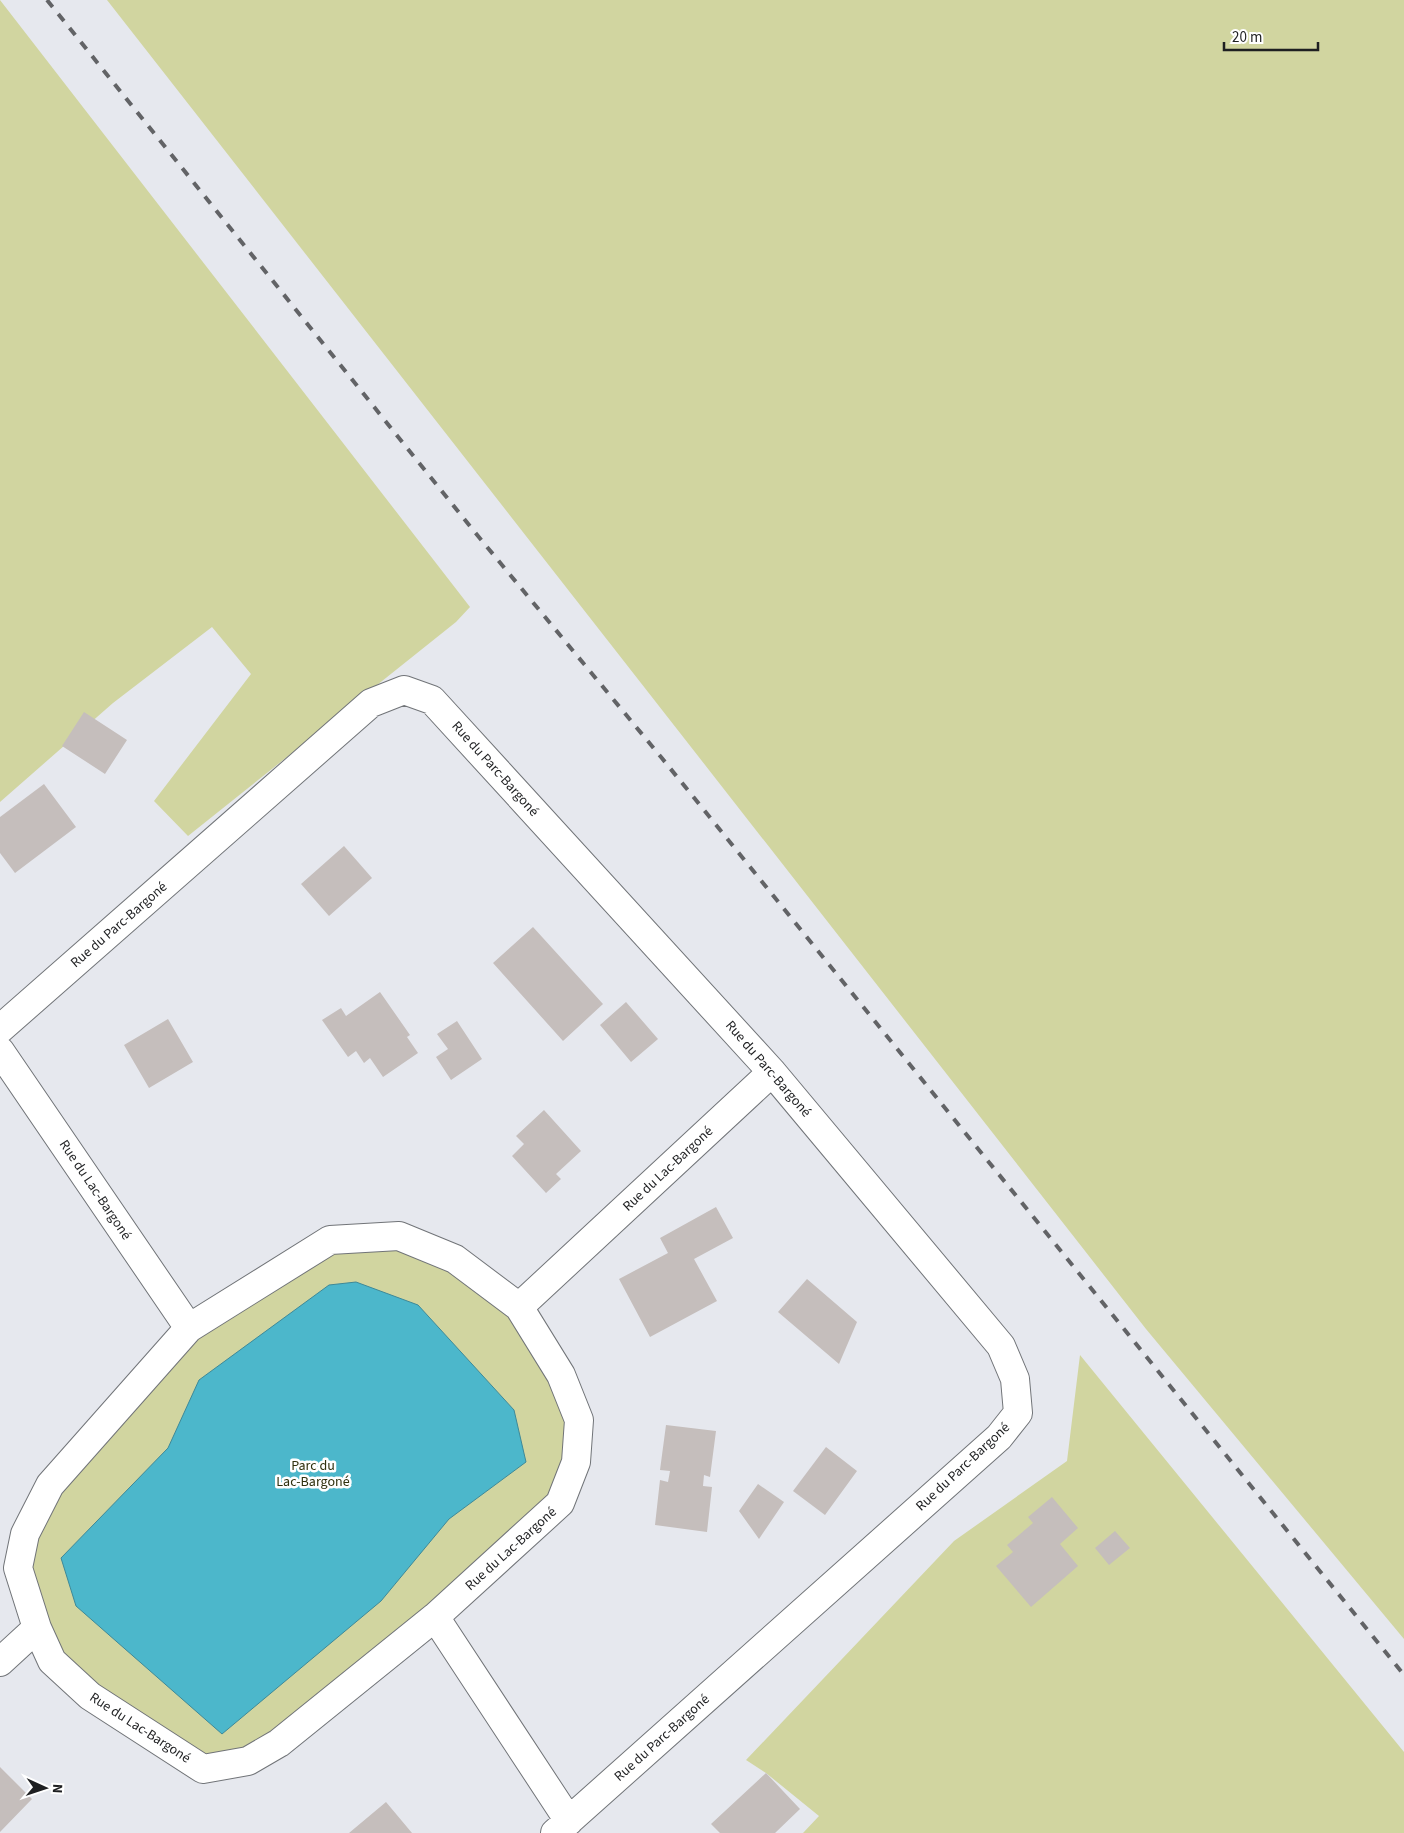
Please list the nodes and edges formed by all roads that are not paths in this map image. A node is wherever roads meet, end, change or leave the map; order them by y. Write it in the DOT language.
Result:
graph roads {
  1 [pos="0,1029"];
  2 [pos="0,1052"];
  3 [pos="772,1072"];
  4 [pos="519,1307"];
  5 [pos="189,1328"];
  6 [pos="435,1617"];
  7 [pos="37,1628"];
  8 [pos="0,1662"];
  9 [pos="562,1827"];
  1 -- 3 [label="street, Rue du Parc-Bargoné"];
  2 -- 5 [label="street, Rue du Lac-Bargoné"];
  3 -- 4 [label="street, Rue du Lac-Bargoné"];
  3 -- 9 [label="street, Rue du Parc-Bargoné"];
  4 -- 5 [label="street, Rue du Lac-Bargoné"];
  4 -- 6 [label="street, Rue du Lac-Bargoné"];
  5 -- 7 [label="street, Rue du Lac-Bargoné"];
  6 -- 7 [label="street, Rue du Lac-Bargoné"];
  6 -- 9 [label="street"];
  7 -- 8 [label="street"];
}
